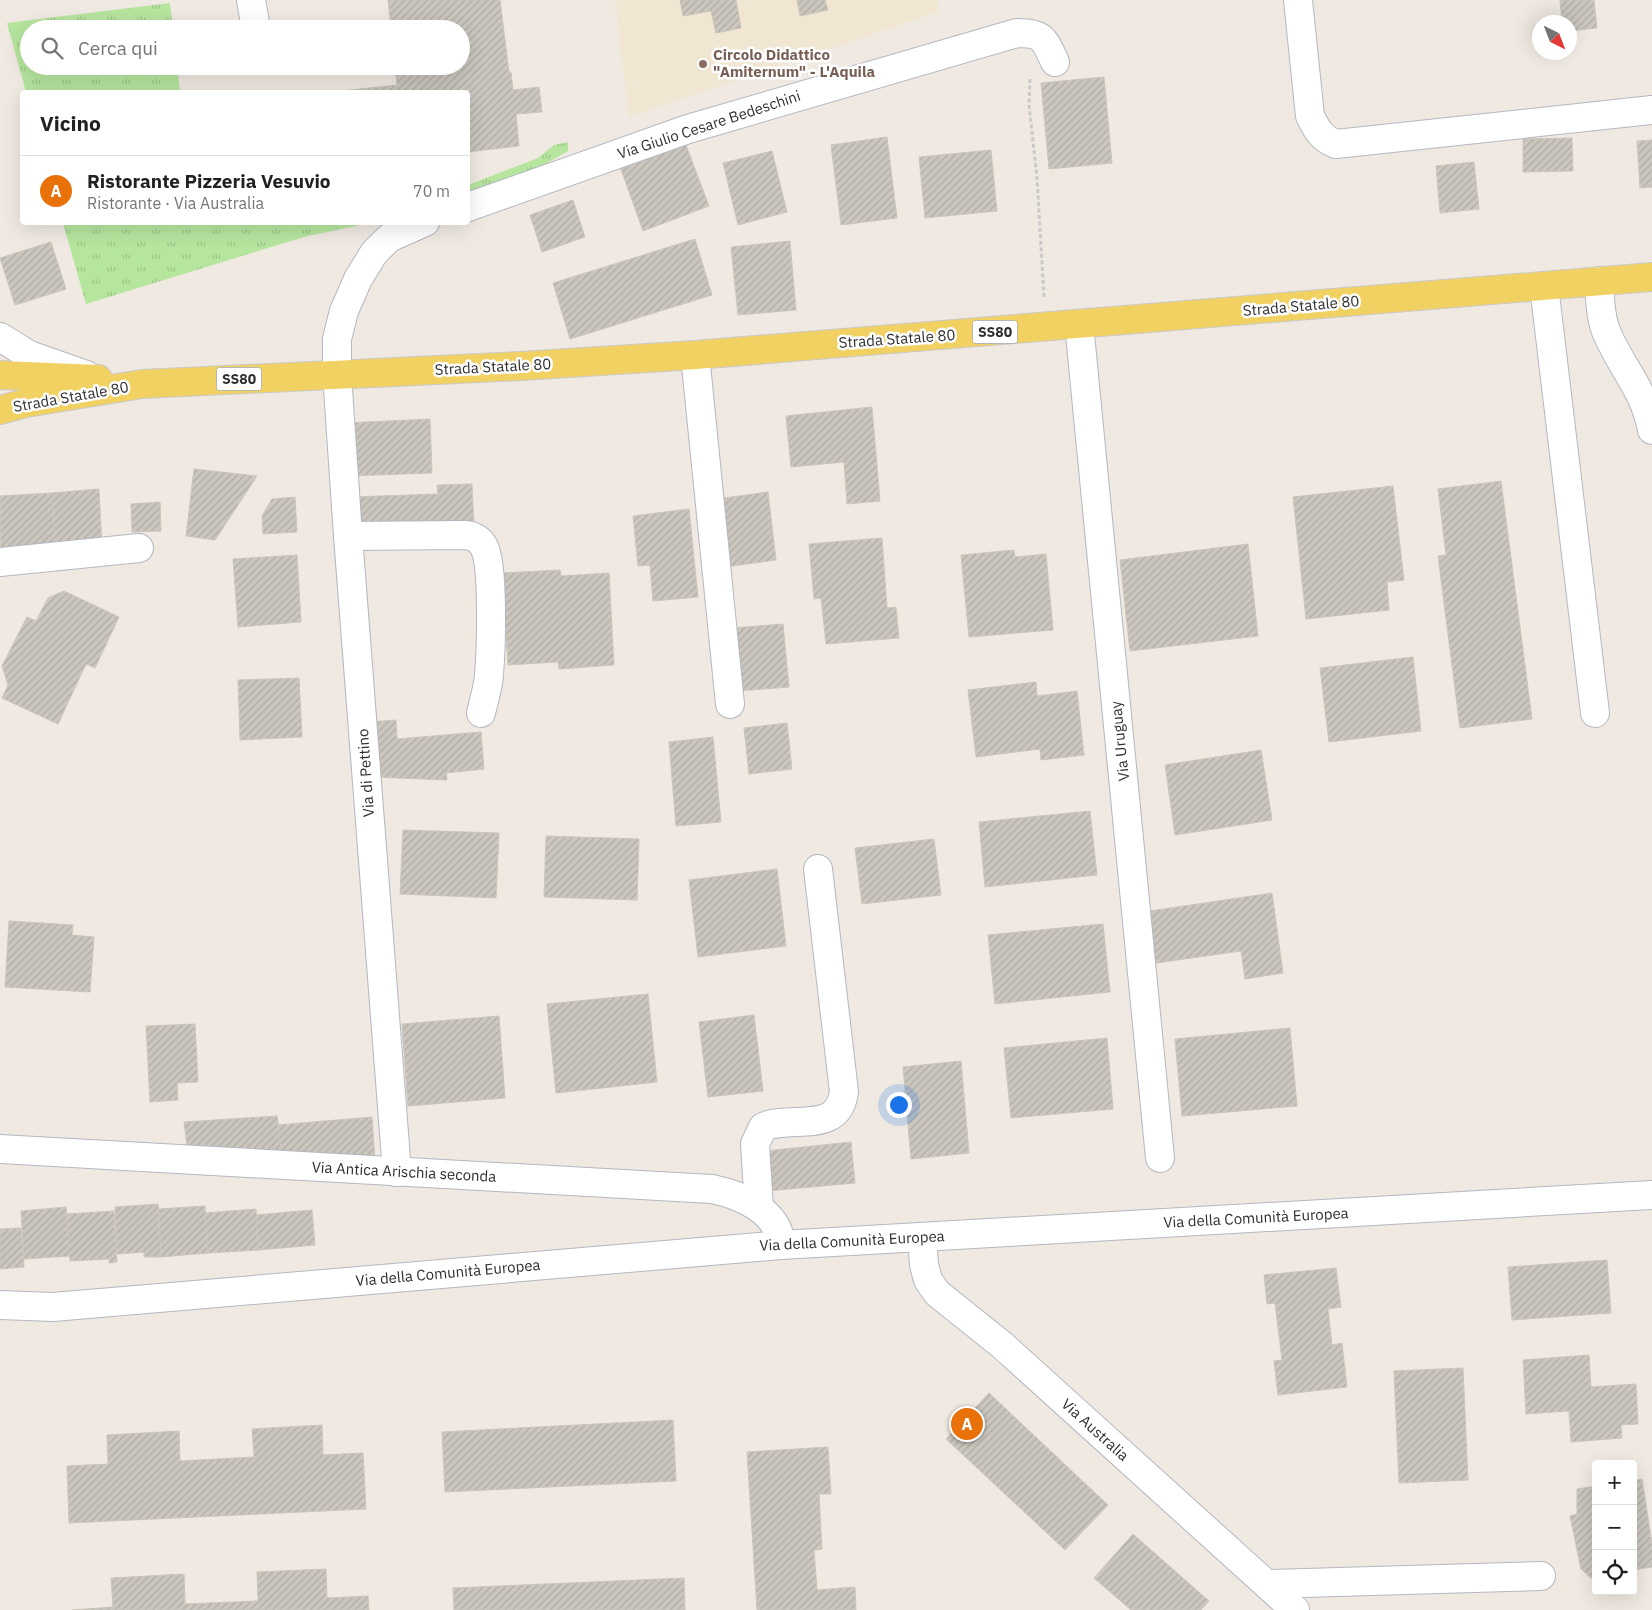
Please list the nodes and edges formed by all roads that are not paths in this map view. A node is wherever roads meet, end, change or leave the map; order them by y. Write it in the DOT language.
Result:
graph roads {
  1 [pos="252,0"];
  2 [pos="1298,0"];
  3 [pos="255,20"];
  4 [pos="1052,55"];
  5 [pos="1652,110"];
  6 [pos="470,207"];
  7 [pos="418,225"];
  8 [pos="1652,277"];
  9 [pos="1599,281"];
  10 [pos="1544,286"];
  11 [pos="1079,324"];
  12 [pos="0,337"];
  13 [pos="695,355"];
  14 [pos="337,374"];
  15 [pos="0,375"];
  16 [pos="102,379"];
  17 [pos="142,384"];
  18 [pos="0,410"];
  19 [pos="1652,430"];
  20 [pos="348,536"];
  21 [pos="139,548"];
  22 [pos="0,562"];
  23 [pos="730,704"];
  24 [pos="481,713"];
  25 [pos="1595,713"];
  26 [pos="818,870"];
  27 [pos="0,1149"];
  28 [pos="1160,1158"];
  29 [pos="397,1172"];
  30 [pos="1652,1195"];
  31 [pos="759,1208"];
  32 [pos="922,1237"];
  33 [pos="781,1245"];
  34 [pos="0,1305"];
  35 [pos="52,1307"];
  36 [pos="0,1318"];
  37 [pos="1541,1576"];
  38 [pos="1267,1584"];
  39 [pos="1295,1610"];
  1 -- 3 [label="street"];
  2 -- 5 [label="street"];
  4 -- 6 [label="street, Via Giulio Cesare Bedeschini"];
  7 -- 14 [label="street"];
  8 -- 9 [label="main road, Strada Statale 80 / SS80"];
  9 -- 10 [label="main road, Strada Statale 80 / SS80"];
  9 -- 19 [label="street"];
  10 -- 11 [label="main road, Strada Statale 80 / SS80"];
  10 -- 25 [label="street"];
  11 -- 13 [label="main road, Strada Statale 80 / SS80"];
  11 -- 28 [label="street, Via Uruguay"];
  12 -- 16 [label="street"];
  13 -- 14 [label="main road, Strada Statale 80 / SS80"];
  13 -- 23 [label="street"];
  14 -- 17 [label="main road, Strada Statale 80 / SS80"];
  14 -- 20 [label="street, Via di Pettino"];
  15 -- 16 [label="main road, Strada Statale 80 / SS80"];
  16 -- 17 [label="main road, Strada Statale 80 / SS80"];
  17 -- 18 [label="main road, Strada Statale 80 / SS80"];
  20 -- 24 [label="street"];
  20 -- 29 [label="street, Via di Pettino"];
  21 -- 22 [label="street"];
  26 -- 31 [label="street"];
  27 -- 29 [label="street, Via Antica Arischia seconda"];
  29 -- 31 [label="street, Via Antica Arischia seconda"];
  30 -- 32 [label="street, Via della Comunità Europea"];
  31 -- 33 [label="street, Via Antica Arischia seconda"];
  32 -- 33 [label="street, Via della Comunità Europea"];
  32 -- 38 [label="street, Via Australia"];
  33 -- 35 [label="street, Via della Comunità Europea"];
  34 -- 35 [label="street, Via della Comunità Europea"];
  35 -- 36 [label="street, Via della Comunità Europea"];
  37 -- 38 [label="street"];
  38 -- 39 [label="street, Via Australia"];
}
